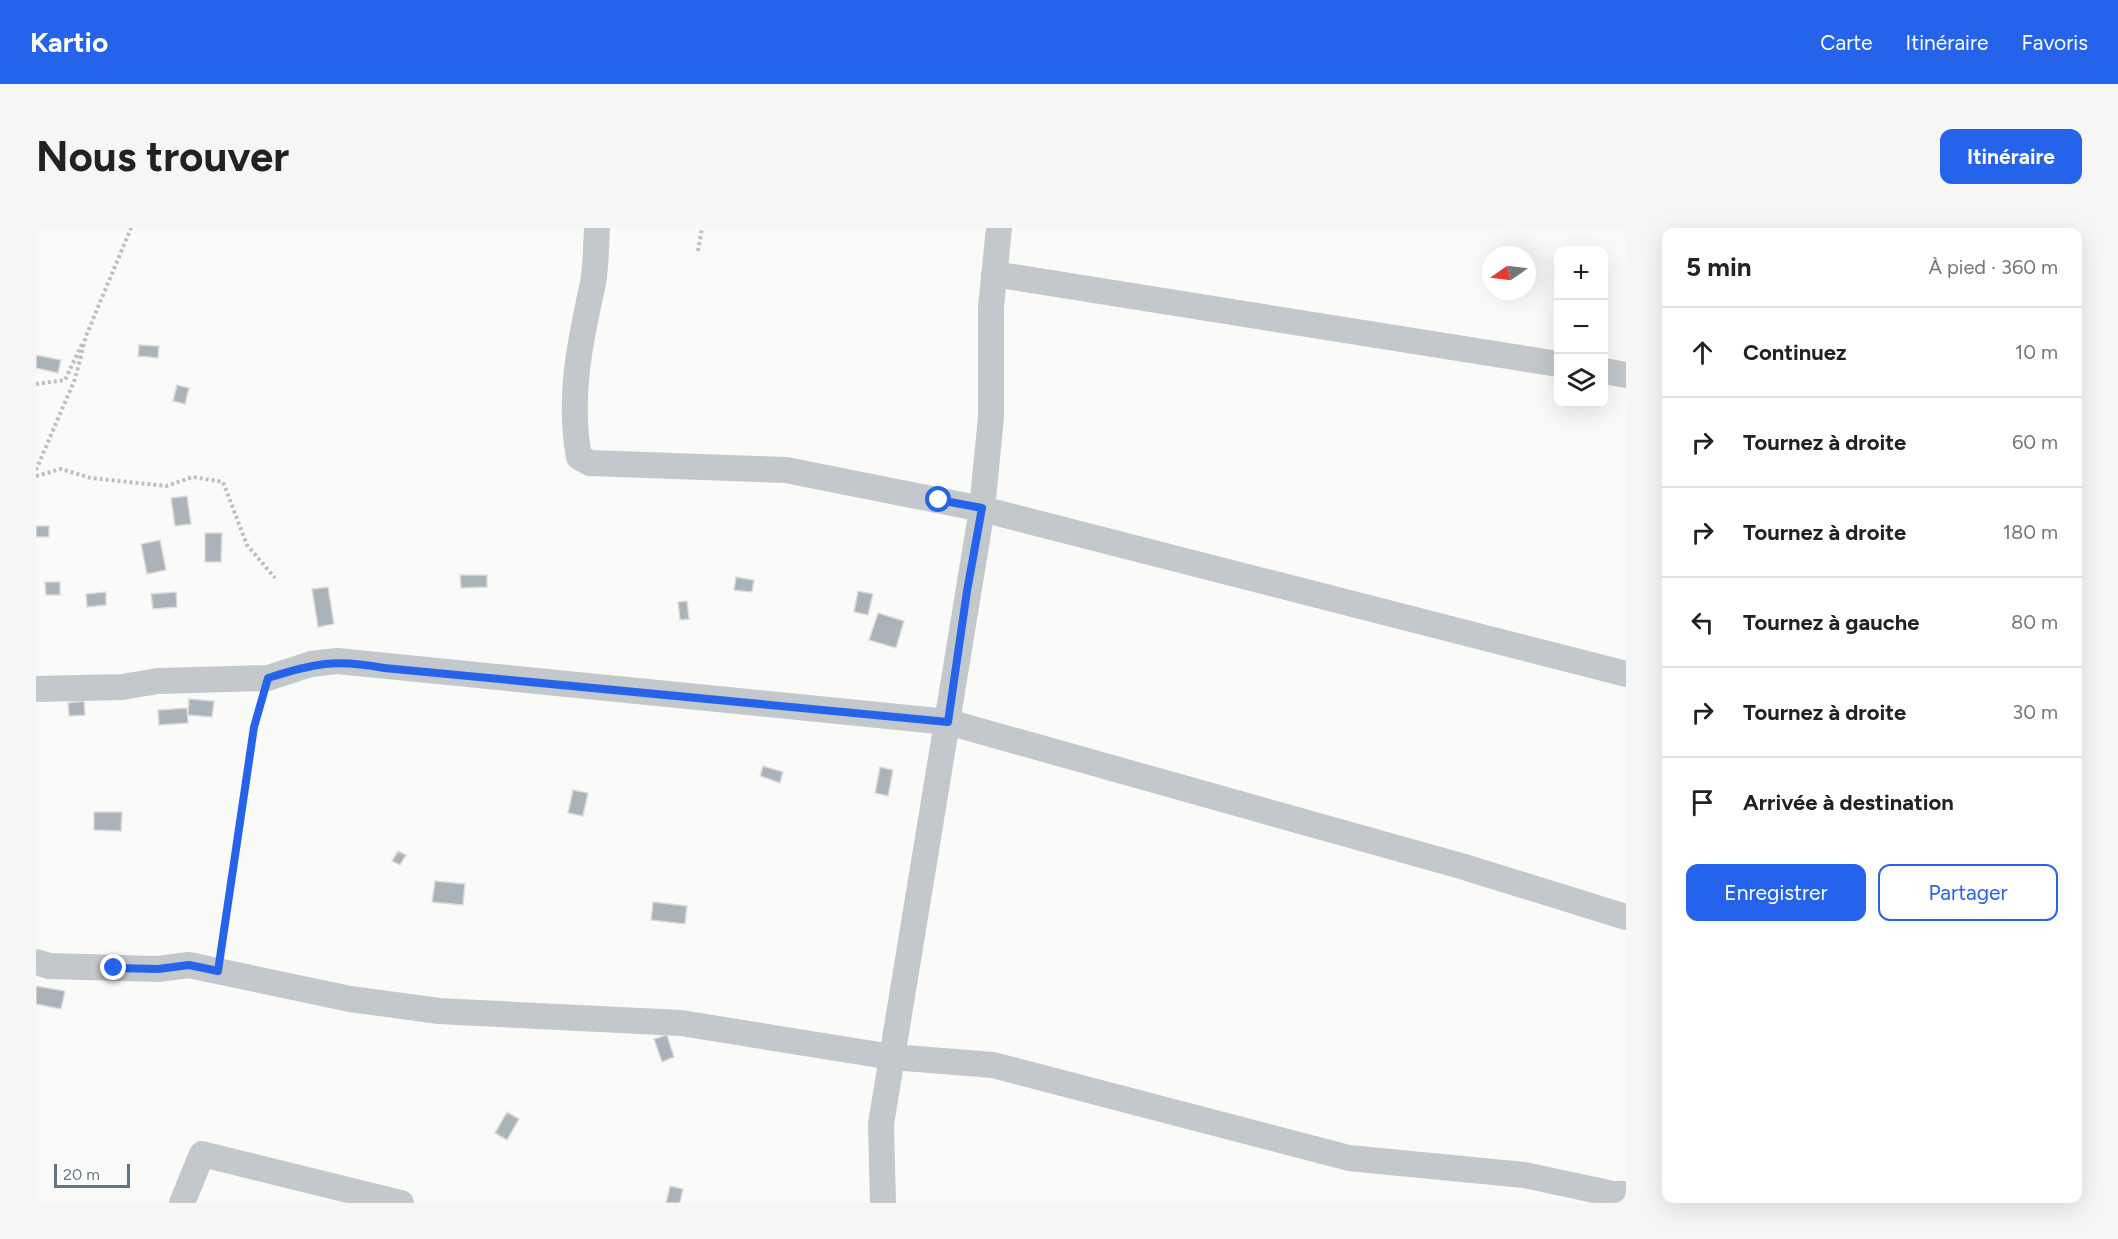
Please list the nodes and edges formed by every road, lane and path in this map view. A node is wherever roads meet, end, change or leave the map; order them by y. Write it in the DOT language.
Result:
graph roads {
  1 [pos="131,228"];
  2 [pos="597,228"];
  3 [pos="702,228"];
  4 [pos="999,228"];
  5 [pos="698,251"];
  6 [pos="994,274"];
  7 [pos="87,336"];
  8 [pos="1554,363"];
  9 [pos="1608,372"];
  10 [pos="1626,375"];
  11 [pos="36,384"];
  12 [pos="36,470"];
  13 [pos="36,476"];
  14 [pos="982,508"];
  15 [pos="275,578"];
  16 [pos="1626,674"];
  17 [pos="268,678"];
  18 [pos="36,689"];
  19 [pos="948,722"];
  20 [pos="1626,917"];
  21 [pos="36,962"];
  22 [pos="218,971"];
  23 [pos="891,1057"];
  24 [pos="1626,1194"];
  25 [pos="182,1203"];
  26 [pos="401,1203"];
  27 [pos="883,1203"];
  1 -- 7 [label="path"];
  2 -- 14 [label="street"];
  3 -- 5 [label="path"];
  4 -- 6 [label="street"];
  6 -- 8 [label="street"];
  6 -- 14 [label="street"];
  7 -- 11 [label="path"];
  7 -- 12 [label="path"];
  9 -- 10 [label="street"];
  13 -- 15 [label="path"];
  14 -- 16 [label="street"];
  14 -- 19 [label="street"];
  17 -- 18 [label="street"];
  17 -- 19 [label="street"];
  17 -- 22 [label="path"];
  19 -- 20 [label="street"];
  19 -- 23 [label="street"];
  21 -- 22 [label="street"];
  22 -- 23 [label="street"];
  23 -- 24 [label="street"];
  23 -- 27 [label="street"];
  25 -- 26 [label="street"];
}
